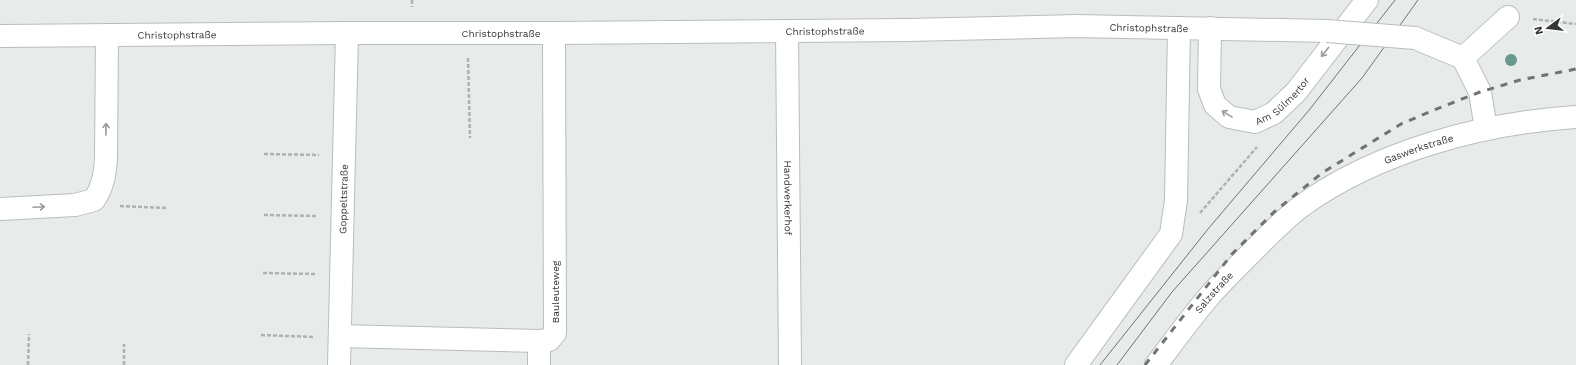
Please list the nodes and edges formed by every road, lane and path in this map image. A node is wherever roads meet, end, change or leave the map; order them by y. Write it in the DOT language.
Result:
graph roads {
  1 [pos="1367,0"];
  2 [pos="1508,17"];
  3 [pos="1576,24"];
  4 [pos="1179,28"];
  5 [pos="1210,28"];
  6 [pos="787,31"];
  7 [pos="347,33"];
  8 [pos="467,33"];
  9 [pos="554,33"];
  10 [pos="107,35"];
  11 [pos="0,36"];
  12 [pos="1463,58"];
  13 [pos="1576,117"];
  14 [pos="1486,129"];
  15 [pos="470,138"];
  16 [pos="1261,143"];
  17 [pos="264,154"];
  18 [pos="344,156"];
  19 [pos="94,200"];
  20 [pos="166,208"];
  21 [pos="0,209"];
  22 [pos="264,215"];
  23 [pos="343,216"];
  24 [pos="1278,226"];
  25 [pos="1171,234"];
  26 [pos="263,273"];
  27 [pos="341,275"];
  28 [pos="29,334"];
  29 [pos="261,335"];
  30 [pos="340,337"];
  31 [pos="539,341"];
  32 [pos="124,344"];
  33 [pos="28,365"];
  34 [pos="124,365"];
  35 [pos="339,365"];
  36 [pos="538,365"];
  37 [pos="790,365"];
  38 [pos="1076,365"];
  39 [pos="1156,365"];
  1 -- 5 [label="street, Am Sülmertor, one-way"];
  2 -- 3 [label="path"];
  2 -- 12 [label="street"];
  4 -- 5 [label="street, Christophstraße"];
  4 -- 6 [label="street, Christophstraße"];
  4 -- 25 [label="street"];
  5 -- 12 [label="street, Christophstraße, bridge"];
  6 -- 9 [label="street, Christophstraße"];
  6 -- 37 [label="street, Handwerkerhof"];
  7 -- 8 [label="street, Christophstraße"];
  7 -- 10 [label="street, Christophstraße"];
  7 -- 18 [label="street, Goppeltstraße"];
  8 -- 9 [label="street, Christophstraße"];
  8 -- 15 [label="path"];
  9 -- 31 [label="street, Bauleuteweg"];
  10 -- 11 [label="street, Christophstraße"];
  19 -- 10 [label="street, one-way"];
  12 -- 14 [label="street"];
  13 -- 14 [label="street, Gaswerkstraße"];
  14 -- 24 [label="street, Gaswerkstraße"];
  16 -- 25 [label="path"];
  17 -- 18 [label="path"];
  18 -- 23 [label="street, Goppeltstraße"];
  19 -- 20 [label="path"];
  21 -- 19 [label="street, one-way"];
  22 -- 23 [label="path"];
  23 -- 27 [label="street, Goppeltstraße"];
  24 -- 39 [label="street, Salzstraße"];
  25 -- 38 [label="street"];
  26 -- 27 [label="path"];
  27 -- 30 [label="street, Goppeltstraße"];
  28 -- 33 [label="path"];
  29 -- 30 [label="path"];
  30 -- 31 [label="street"];
  30 -- 35 [label="street, Goppeltstraße"];
  31 -- 36 [label="street"];
  32 -- 34 [label="path"];
}
